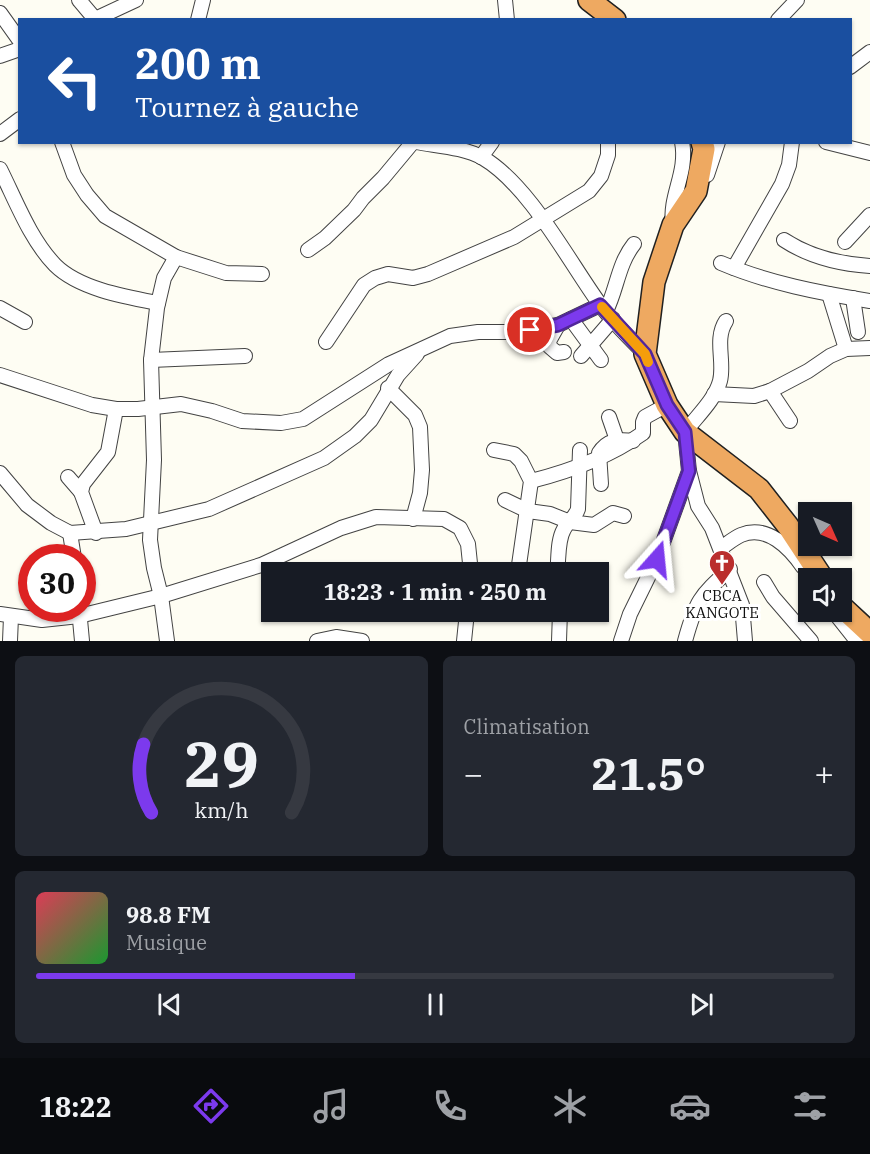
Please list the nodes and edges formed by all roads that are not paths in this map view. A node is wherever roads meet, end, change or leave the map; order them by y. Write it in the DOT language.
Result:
graph roads {
  1 [pos="79,0"];
  2 [pos="136,0"];
  3 [pos="505,0"];
  4 [pos="589,0"];
  5 [pos="797,0"];
  6 [pos="202,1"];
  7 [pos="0,13"];
  8 [pos="93,18"];
  9 [pos="96,18"];
  10 [pos="198,18"];
  11 [pos="507,18"];
  12 [pos="612,18"];
  13 [pos="780,18"];
  14 [pos="18,38"];
  15 [pos="18,50"];
  16 [pos="870,52"];
  17 [pos="0,56"];
  18 [pos="852,66"];
  19 [pos="18,120"];
  20 [pos="0,134"];
  21 [pos="63,144"];
  22 [pos="413,144"];
  23 [pos="426,144"];
  24 [pos="491,144"];
  25 [pos="608,144"];
  26 [pos="682,144"];
  27 [pos="703,144"];
  28 [pos="717,144"];
  29 [pos="792,144"];
  30 [pos="834,144"];
  31 [pos="870,153"];
  32 [pos="481,157"];
  33 [pos="0,169"];
  34 [pos="696,191"];
  35 [pos="870,215"];
  36 [pos="543,220"];
  37 [pos="673,225"];
  38 [pos="784,240"];
  39 [pos="845,242"];
  40 [pos="634,244"];
  41 [pos="308,250"];
  42 [pos="176,257"];
  43 [pos="870,266"];
  44 [pos="262,274"];
  45 [pos="829,294"];
  46 [pos="853,298"];
  47 [pos="870,301"];
  48 [pos="158,303"];
  49 [pos="0,308"];
  50 [pos="606,312"];
  51 [pos="571,319"];
  52 [pos="726,321"];
  53 [pos="25,322"];
  54 [pos="558,325"];
  55 [pos="858,332"];
  56 [pos="326,342"];
  57 [pos="422,348"];
  58 [pos="870,348"];
  59 [pos="846,349"];
  60 [pos="586,350"];
  61 [pos="564,352"];
  62 [pos="645,354"];
  63 [pos="245,356"];
  64 [pos="151,360"];
  65 [pos="600,360"];
  66 [pos="0,375"];
  67 [pos="388,388"];
  68 [pos="770,391"];
  69 [pos="714,394"];
  70 [pos="667,405"];
  71 [pos="152,408"];
  72 [pos="116,409"];
  73 [pos="609,417"];
  74 [pos="790,421"];
  75 [pos="685,432"];
  76 [pos="617,440"];
  77 [pos="633,441"];
  78 [pos="494,450"];
  79 [pos="580,450"];
  80 [pos="599,458"];
  81 [pos="579,467"];
  82 [pos="689,471"];
  83 [pos="0,473"];
  84 [pos="68,477"];
  85 [pos="531,481"];
  86 [pos="601,484"];
  87 [pos="81,492"];
  88 [pos="505,500"];
  89 [pos="528,511"];
  90 [pos="624,516"];
  91 [pos="413,519"];
  92 [pos="152,521"];
  93 [pos="570,522"];
  94 [pos="96,532"];
  95 [pos="70,533"];
  96 [pos="72,544"];
  97 [pos="721,548"];
  98 [pos="470,562"];
  99 [pos="520,562"];
  100 [pos="558,562"];
  101 [pos="804,568"];
  102 [pos="816,568"];
  103 [pos="729,569"];
  104 [pos="764,582"];
  105 [pos="161,596"];
  106 [pos="96,609"];
  107 [pos="5,615"];
  108 [pos="852,616"];
  109 [pos="80,622"];
  110 [pos="466,622"];
  111 [pos="560,622"];
  112 [pos="842,622"];
  113 [pos="870,633"];
  114 [pos="10,641"];
  115 [pos="82,641"];
  116 [pos="167,641"];
  117 [pos="317,641"];
  118 [pos="362,641"];
  119 [pos="464,641"];
  120 [pos="559,641"];
  121 [pos="621,641"];
  122 [pos="685,641"];
  123 [pos="745,641"];
  124 [pos="811,641"];
  125 [pos="857,641"];
  1 -- 8 [label="street"];
  2 -- 9 [label="street"];
  3 -- 11 [label="street"];
  4 -- 12 [label="highway"];
  5 -- 13 [label="street"];
  6 -- 10 [label="street"];
  7 -- 14 [label="street"];
  15 -- 17 [label="street"];
  16 -- 18 [label="street"];
  19 -- 20 [label="street"];
  21 -- 42 [label="street"];
  22 -- 41 [label="street"];
  23 -- 32 [label="street"];
  24 -- 32 [label="street"];
  25 -- 36 [label="street"];
  26 -- 37 [label="street"];
  27 -- 34 [label="highway"];
  28 -- 34 [label="street"];
  29 -- 45 [label="street"];
  30 -- 31 [label="street"];
  32 -- 36 [label="street"];
  33 -- 48 [label="street"];
  34 -- 37 [label="highway"];
  35 -- 39 [label="street"];
  36 -- 50 [label="street"];
  36 -- 56 [label="street"];
  37 -- 62 [label="highway"];
  38 -- 43 [label="street"];
  40 -- 50 [label="street"];
  42 -- 44 [label="street"];
  42 -- 48 [label="street"];
  45 -- 46 [label="street"];
  45 -- 59 [label="street"];
  46 -- 47 [label="street"];
  46 -- 55 [label="street"];
  48 -- 64 [label="street"];
  49 -- 53 [label="street"];
  50 -- 51 [label="street"];
  50 -- 60 [label="street"];
  50 -- 62 [label="street"];
  51 -- 54 [label="street"];
  51 -- 60 [label="street"];
  52 -- 69 [label="street"];
  54 -- 57 [label="street"];
  54 -- 61 [label="street"];
  57 -- 67 [label="street"];
  57 -- 71 [label="street"];
  58 -- 59 [label="street"];
  59 -- 68 [label="street"];
  60 -- 65 [label="street"];
  62 -- 70 [label="highway"];
  63 -- 64 [label="street"];
  64 -- 71 [label="street"];
  66 -- 72 [label="street"];
  67 -- 91 [label="street"];
  67 -- 92 [label="street"];
  68 -- 69 [label="street"];
  68 -- 74 [label="street"];
  69 -- 75 [label="street"];
  70 -- 75 [label="highway"];
  70 -- 77 [label="street"];
  71 -- 72 [label="street"];
  71 -- 92 [label="street"];
  72 -- 87 [label="street"];
  73 -- 76 [label="street"];
  75 -- 82 [label="street"];
  75 -- 102 [label="highway"];
  76 -- 77 [label="street"];
  76 -- 80 [label="street"];
  77 -- 80 [label="street"];
  78 -- 85 [label="street"];
  79 -- 81 [label="street"];
  80 -- 81 [label="street"];
  80 -- 86 [label="street"];
  81 -- 85 [label="street"];
  81 -- 93 [label="street"];
  82 -- 97 [label="street"];
  82 -- 121 [label="street"];
  83 -- 95 [label="street"];
  84 -- 87 [label="street"];
  85 -- 89 [label="street"];
  87 -- 94 [label="street"];
  88 -- 89 [label="street"];
  89 -- 93 [label="street"];
  89 -- 99 [label="street"];
  90 -- 93 [label="street"];
  91 -- 98 [label="street"];
  91 -- 105 [label="street"];
  92 -- 94 [label="street"];
  92 -- 105 [label="street"];
  93 -- 100 [label="street"];
  94 -- 95 [label="street"];
  95 -- 96 [label="street"];
  97 -- 101 [label="street"];
  97 -- 103 [label="street"];
  103 -- 122 [label="street"];
  103 -- 123 [label="street"];
  104 -- 124 [label="street"];
  105 -- 106 [label="street"];
  105 -- 116 [label="street"];
  107 -- 114 [label="street"];
  108 -- 113 [label="highway"];
  109 -- 115 [label="street"];
  110 -- 119 [label="street"];
  111 -- 120 [label="street"];
  112 -- 125 [label="street"];
  117 -- 118 [label="street"];
}
